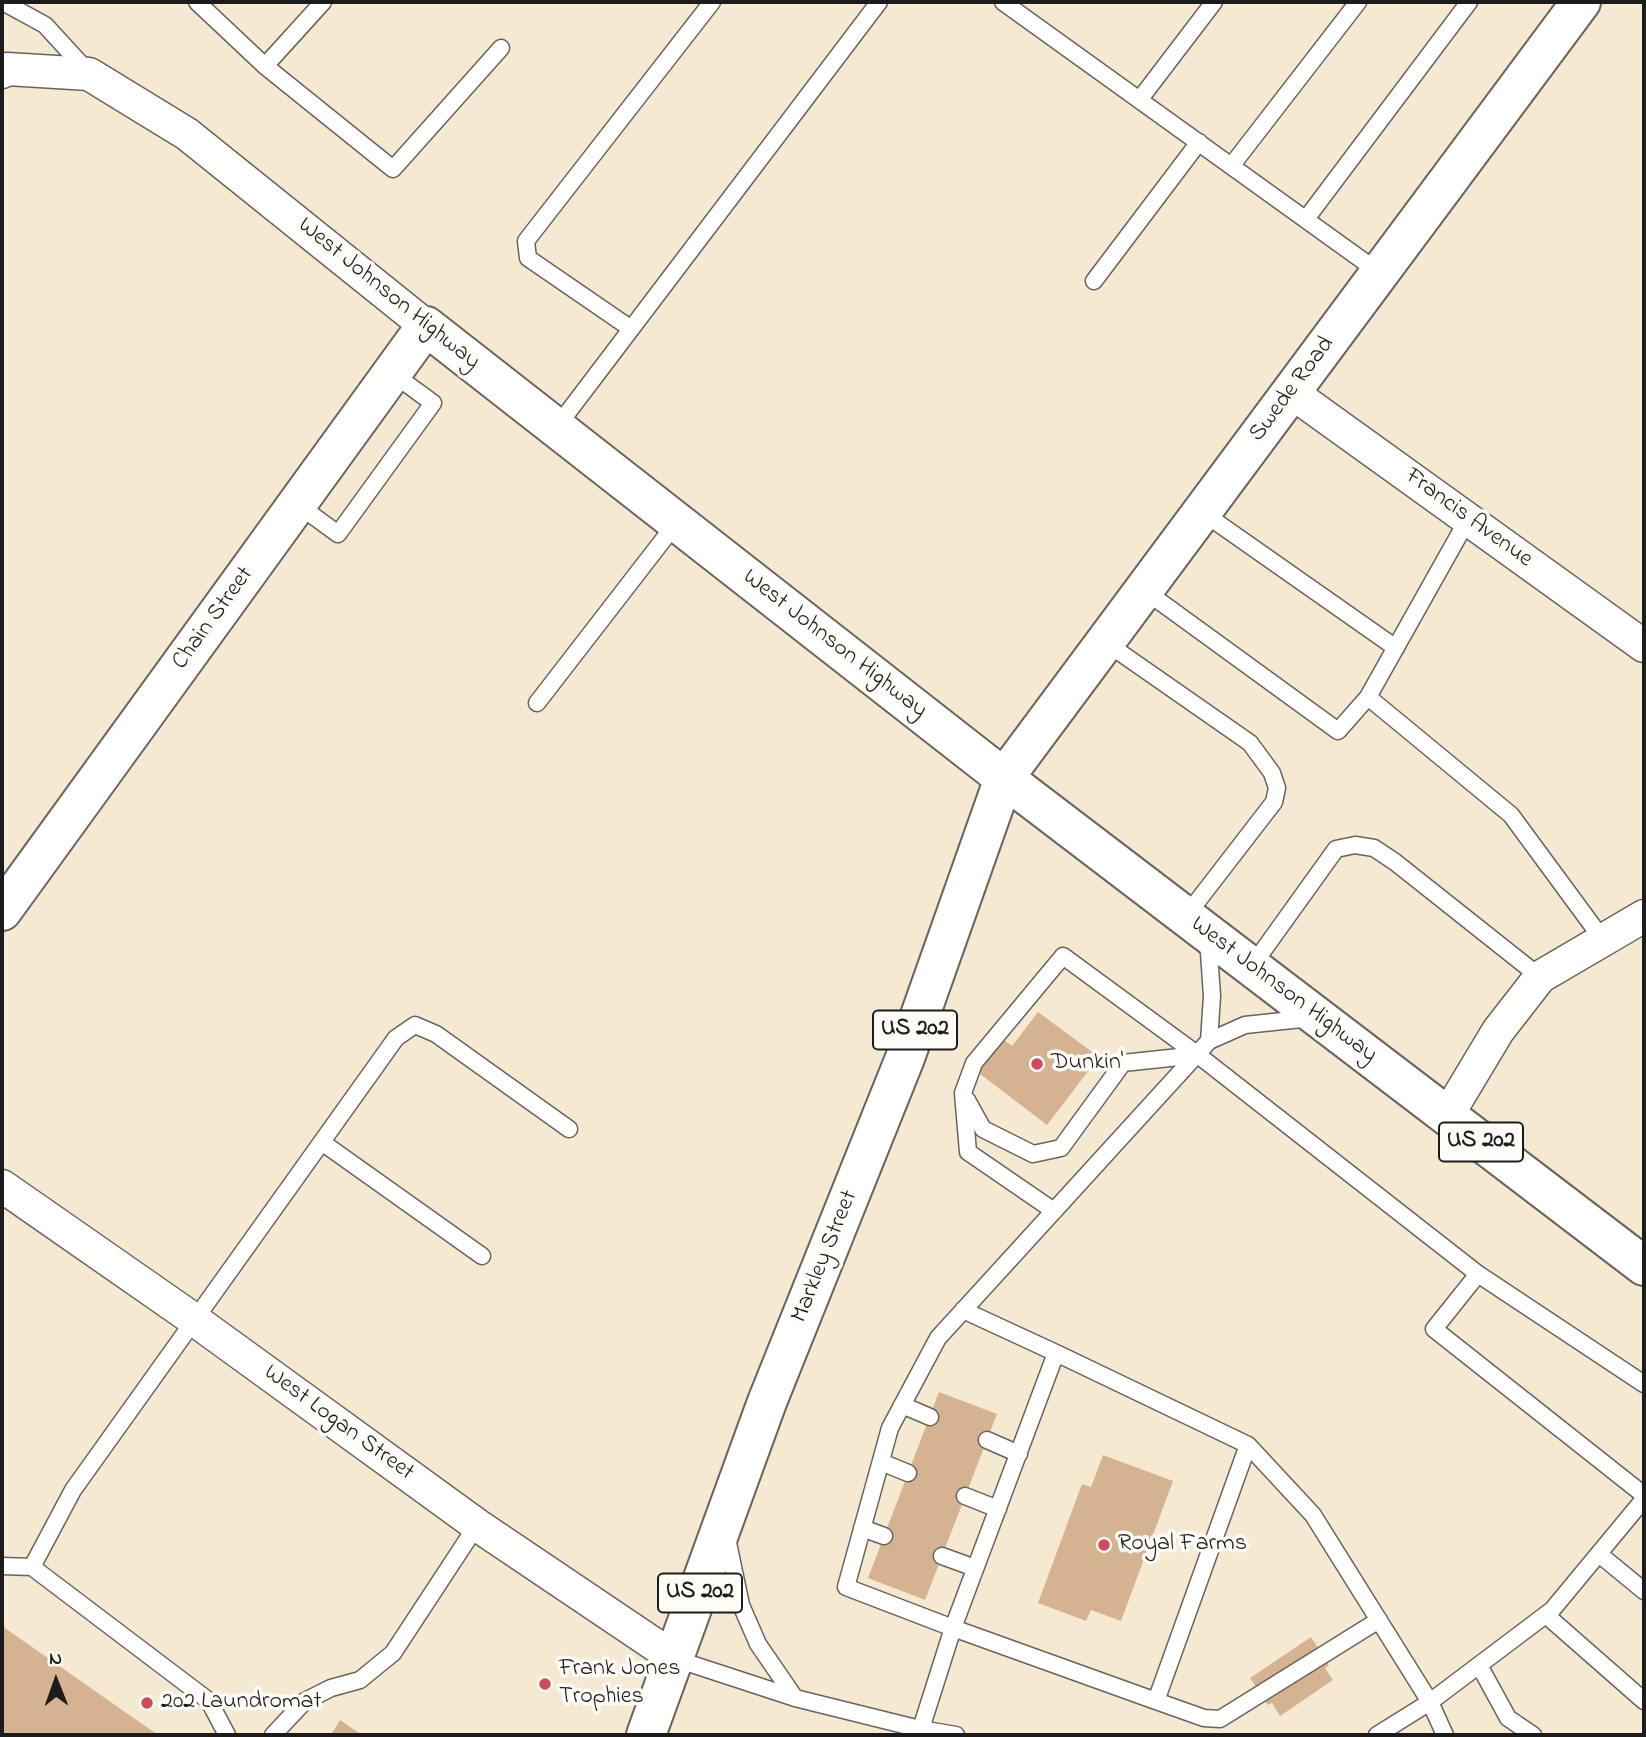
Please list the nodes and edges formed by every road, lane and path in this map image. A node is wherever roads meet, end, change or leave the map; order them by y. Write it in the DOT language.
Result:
graph roads {
  1 [pos="3,2"];
  2 [pos="197,2"];
  3 [pos="323,2"];
  4 [pos="712,2"];
  5 [pos="879,2"];
  6 [pos="1003,2"];
  7 [pos="1214,2"];
  8 [pos="1358,2"];
  9 [pos="1469,2"];
  10 [pos="1581,2"];
  11 [pos="500,48"];
  12 [pos="265,66"];
  13 [pos="4,70"];
  14 [pos="89,74"];
  15 [pos="1140,99"];
  16 [pos="1199,142"];
  17 [pos="1232,166"];
  18 [pos="1306,219"];
  19 [pos="1380,273"];
  20 [pos="1094,281"];
  21 [pos="426,326"];
  22 [pos="630,328"];
  23 [pos="392,373"];
  24 [pos="1291,392"];
  25 [pos="556,428"];
  26 [pos="297,504"];
  27 [pos="1202,512"];
  28 [pos="1468,519"];
  29 [pos="677,522"];
  30 [pos="1144,590"];
  31 [pos="1105,642"];
  32 [pos="1644,646"];
  33 [pos="1396,648"];
  34 [pos="1368,696"];
  35 [pos="537,703"];
  36 [pos="1004,778"];
  37 [pos="2,911"];
  38 [pos="1644,916"];
  39 [pos="1197,925"];
  40 [pos="1603,940"];
  41 [pos="1251,966"];
  42 [pos="1540,977"];
  43 [pos="1319,1017"];
  44 [pos="1209,1041"];
  45 [pos="1198,1055"];
  46 [pos="963,1093"];
  47 [pos="1447,1116"];
  48 [pos="569,1129"];
  49 [pos="323,1143"];
  50 [pos="2,1186"];
  51 [pos="1054,1211"];
  52 [pos="482,1256"];
  53 [pos="1644,1266"];
  54 [pos="1478,1274"];
  55 [pos="963,1310"];
  56 [pos="196,1321"];
  57 [pos="1056,1353"];
  58 [pos="1644,1384"];
  59 [pos="902,1405"];
  60 [pos="930,1417"];
  61 [pos="987,1440"];
  62 [pos="1248,1445"];
  63 [pos="1018,1454"];
  64 [pos="881,1462"];
  65 [pos="908,1473"];
  66 [pos="965,1496"];
  67 [pos="1644,1497"];
  68 [pos="998,1509"];
  69 [pos="477,1525"];
  70 [pos="724,1527"];
  71 [pos="862,1528"];
  72 [pos="884,1536"];
  73 [pos="1599,1554"];
  74 [pos="942,1556"];
  75 [pos="2,1566"];
  76 [pos="32,1567"];
  77 [pos="975,1568"];
  78 [pos="1644,1591"];
  79 [pos="1546,1615"];
  80 [pos="1379,1620"];
  81 [pos="953,1628"];
  82 [pos="676,1659"];
  83 [pos="1479,1665"];
  84 [pos="795,1698"];
  85 [pos="1156,1701"];
  86 [pos="1644,1701"];
  87 [pos="1430,1702"];
  88 [pos="919,1732"];
  89 [pos="227,1735"];
  90 [pos="273,1735"];
  91 [pos="646,1735"];
  92 [pos="956,1735"];
  93 [pos="1377,1735"];
  94 [pos="1445,1735"];
  95 [pos="1533,1735"];
  1 -- 14 [label="lane"];
  2 -- 12 [label="lane"];
  3 -- 12 [label="lane"];
  4 -- 22 [label="lane"];
  5 -- 22 [label="lane"];
  6 -- 15 [label="lane"];
  7 -- 15 [label="lane"];
  8 -- 17 [label="lane"];
  9 -- 18 [label="lane"];
  10 -- 19 [label="main road, Swede Road"];
  11 -- 12 [label="lane"];
  13 -- 14 [label="street, West Johnson Highway"];
  14 -- 21 [label="street, West Johnson Highway"];
  15 -- 16 [label="lane"];
  16 -- 17 [label="lane"];
  16 -- 20 [label="lane"];
  17 -- 18 [label="lane"];
  18 -- 19 [label="lane"];
  19 -- 24 [label="main road, Swede Road"];
  21 -- 23 [label="main road, Chain Street"];
  21 -- 25 [label="main road, West Johnson Highway"];
  22 -- 25 [label="lane"];
  23 -- 26 [label="main road, Chain Street"];
  23 -- 26 [label="lane"];
  24 -- 27 [label="main road, Swede Road"];
  24 -- 28 [label="street, Francis Avenue"];
  25 -- 29 [label="main road, West Johnson Highway"];
  26 -- 37 [label="main road, Chain Street"];
  27 -- 30 [label="main road, Swede Road"];
  27 -- 33 [label="lane"];
  28 -- 32 [label="street, Francis Avenue"];
  28 -- 33 [label="lane"];
  29 -- 35 [label="lane"];
  29 -- 36 [label="main road, West Johnson Highway"];
  30 -- 31 [label="main road, Swede Road"];
  30 -- 34 [label="lane"];
  31 -- 36 [label="main road, Swede Road"];
  31 -- 39 [label="lane"];
  33 -- 34 [label="lane"];
  34 -- 40 [label="lane"];
  36 -- 39 [label="main road, West Johnson Highway / US 202"];
  36 -- 70 [label="main road, Markley Street / US 202"];
  38 -- 40 [label="street"];
  39 -- 41 [label="main road, West Johnson Highway / US 202"];
  39 -- 44 [label="lane"];
  40 -- 42 [label="street"];
  41 -- 42 [label="lane"];
  41 -- 43 [label="main road, West Johnson Highway / US 202"];
  42 -- 47 [label="street"];
  43 -- 44 [label="lane"];
  43 -- 47 [label="main road, West Johnson Highway / US 202"];
  44 -- 45 [label="lane"];
  45 -- 46 [label="lane"];
  45 -- 46 [label="lane"];
  45 -- 51 [label="lane"];
  45 -- 54 [label="lane"];
  46 -- 51 [label="lane"];
  47 -- 53 [label="main road, West Johnson Highway / US 202"];
  48 -- 49 [label="lane"];
  49 -- 52 [label="lane"];
  49 -- 56 [label="lane"];
  50 -- 56 [label="street, West Logan Street"];
  51 -- 55 [label="lane"];
  54 -- 58 [label="lane"];
  54 -- 67 [label="lane"];
  55 -- 57 [label="lane"];
  55 -- 59 [label="lane"];
  56 -- 69 [label="street, West Logan Street"];
  56 -- 76 [label="lane"];
  57 -- 62 [label="lane"];
  57 -- 63 [label="lane"];
  59 -- 60 [label="lane"];
  59 -- 64 [label="lane"];
  61 -- 63 [label="lane"];
  62 -- 80 [label="lane"];
  62 -- 85 [label="lane"];
  63 -- 68 [label="lane"];
  64 -- 65 [label="lane"];
  64 -- 71 [label="lane"];
  66 -- 68 [label="lane"];
  67 -- 73 [label="lane"];
  68 -- 77 [label="lane"];
  69 -- 82 [label="street, West Logan Street"];
  69 -- 90 [label="lane"];
  70 -- 82 [label="main road, Markley Street / US 202"];
  70 -- 84 [label="lane"];
  71 -- 72 [label="lane"];
  71 -- 81 [label="lane"];
  73 -- 78 [label="lane"];
  73 -- 79 [label="lane"];
  74 -- 77 [label="lane"];
  75 -- 76 [label="lane"];
  76 -- 89 [label="lane"];
  77 -- 81 [label="lane"];
  79 -- 83 [label="lane"];
  79 -- 86 [label="lane"];
  80 -- 85 [label="lane"];
  80 -- 87 [label="lane"];
  81 -- 85 [label="lane"];
  81 -- 88 [label="lane"];
  82 -- 84 [label="lane"];
  82 -- 91 [label="main road, Markley Street / US 202"];
  83 -- 87 [label="lane"];
  83 -- 95 [label="lane"];
  84 -- 88 [label="lane"];
  87 -- 93 [label="lane"];
  87 -- 94 [label="lane"];
  88 -- 92 [label="lane"];
}
